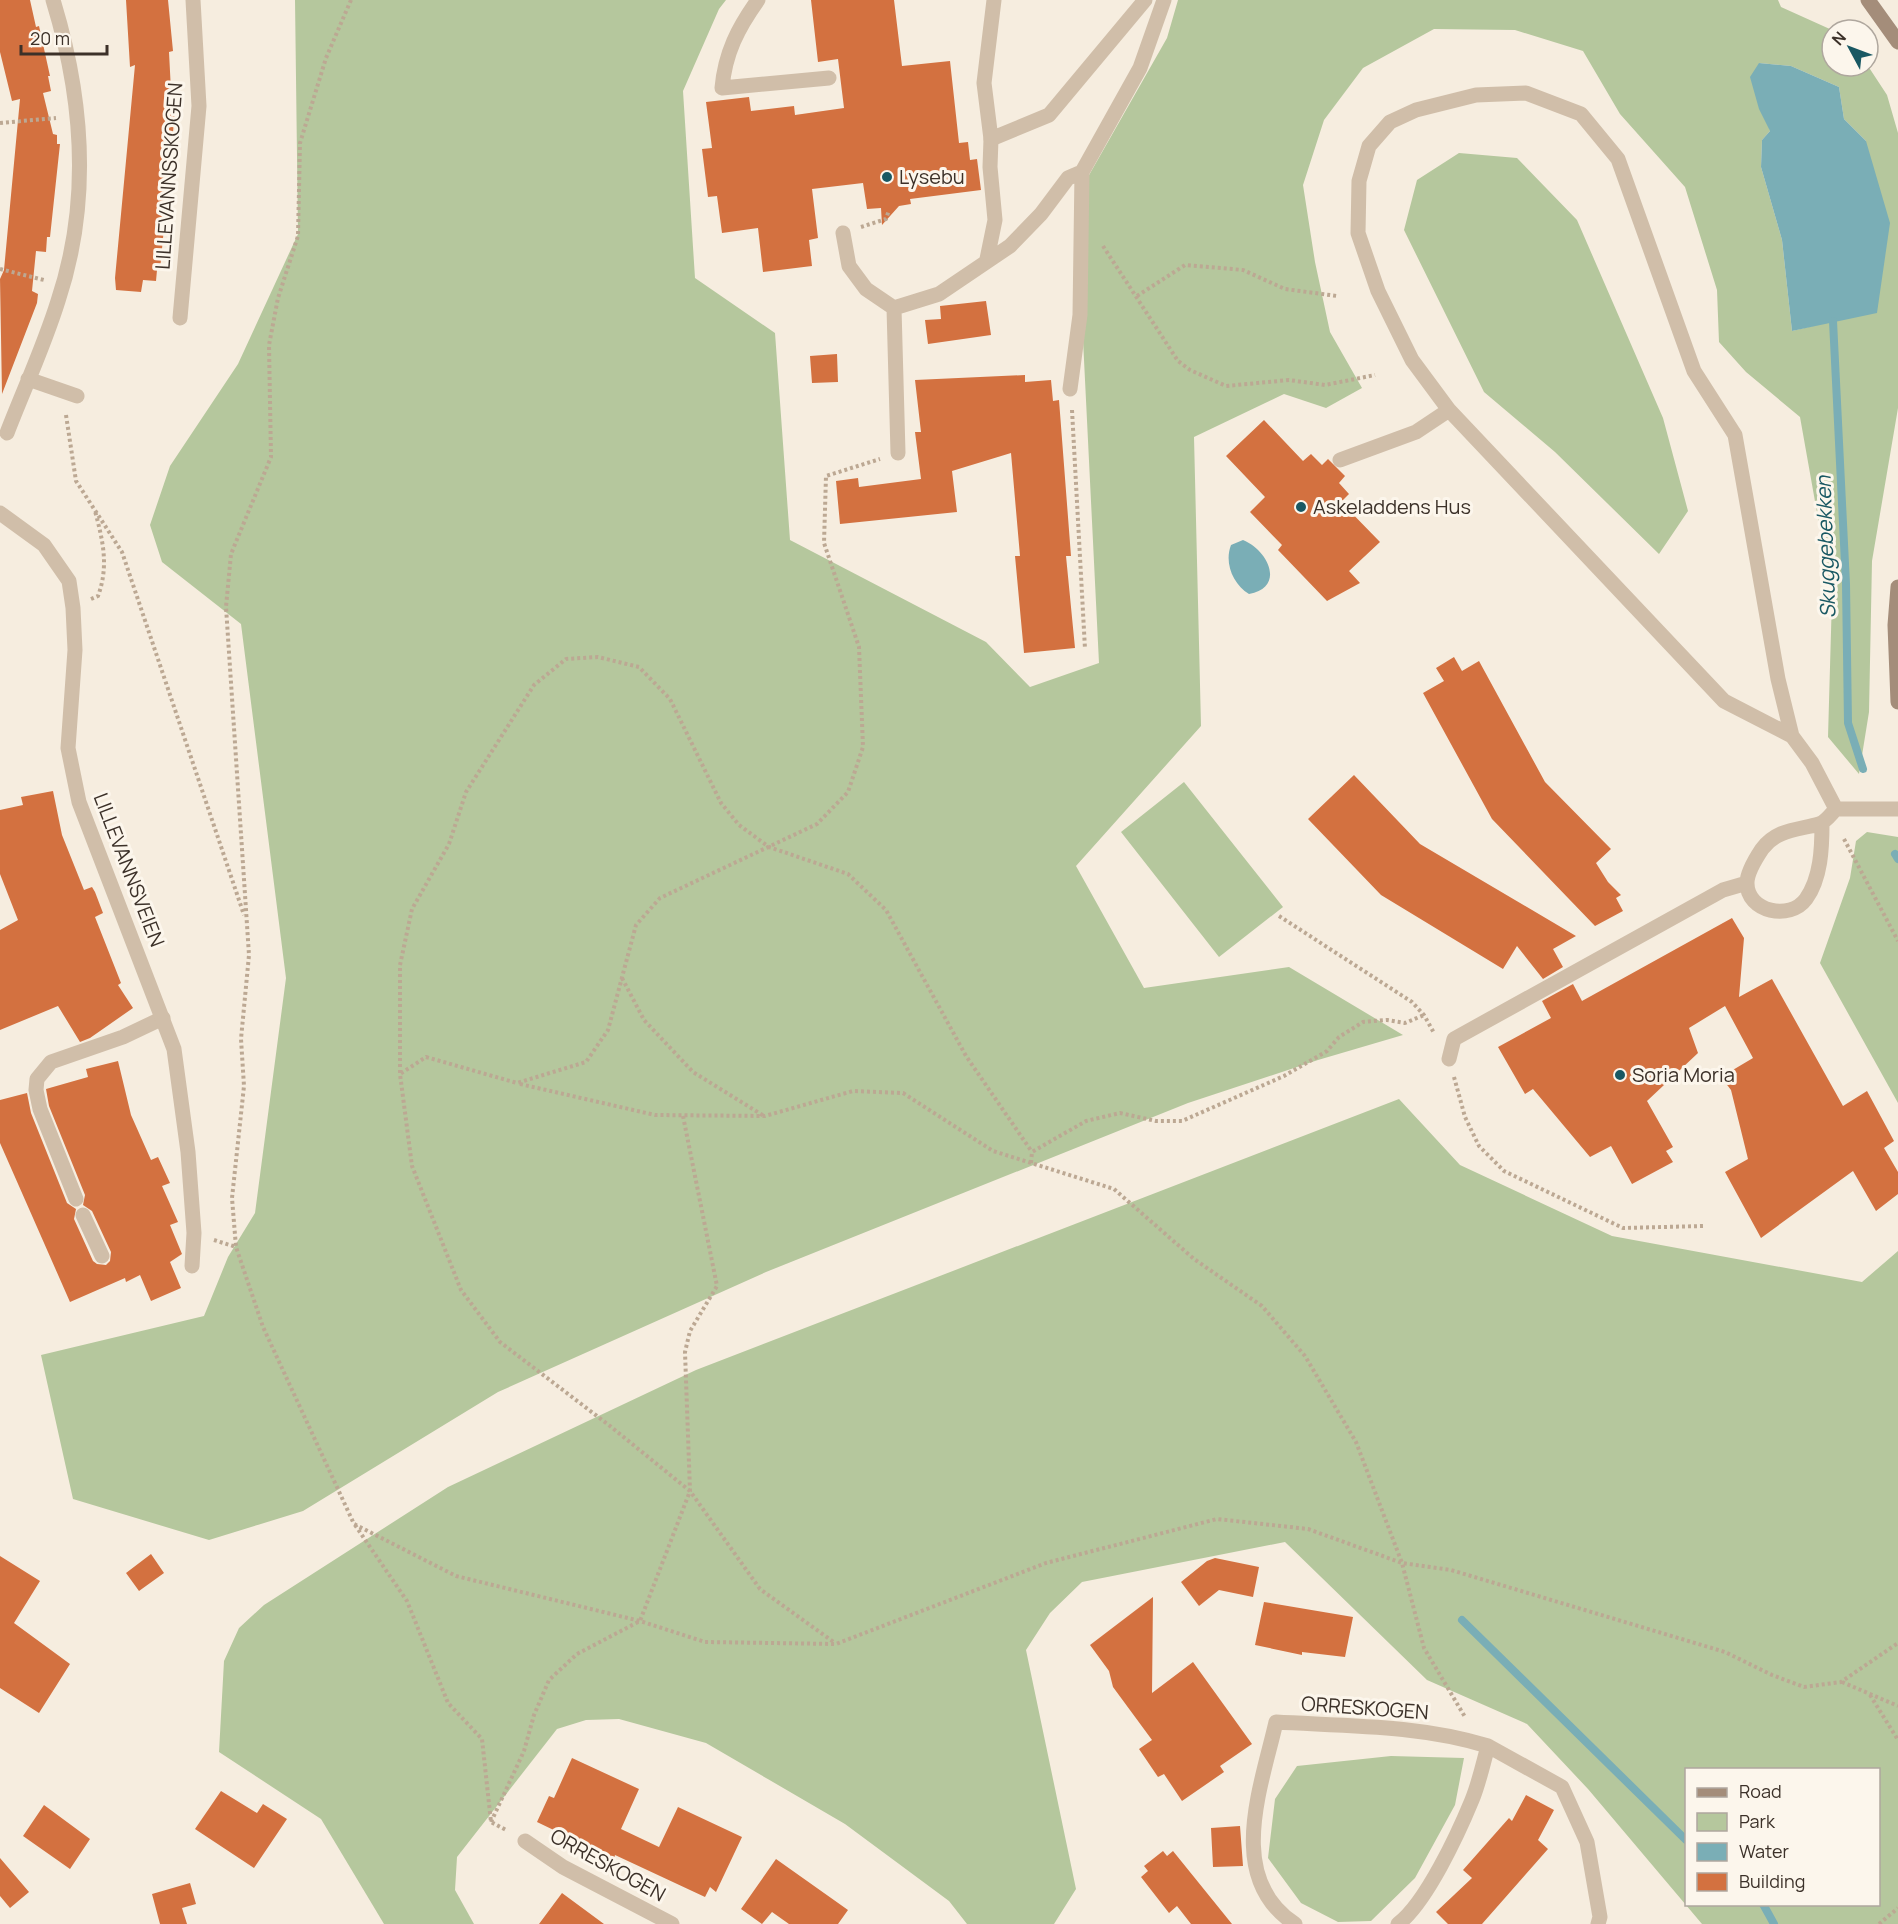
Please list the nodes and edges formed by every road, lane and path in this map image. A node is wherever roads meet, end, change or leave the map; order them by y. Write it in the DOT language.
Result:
graph roads {
  1 [pos="53,0"];
  2 [pos="193,0"];
  3 [pos="351,0"];
  4 [pos="758,0"];
  5 [pos="994,0"];
  6 [pos="1145,0"];
  7 [pos="1164,0"];
  8 [pos="1868,0"];
  9 [pos="1898,42"];
  10 [pos="829,78"];
  11 [pos="78,116"];
  12 [pos="0,123"];
  13 [pos="991,139"];
  14 [pos="1082,172"];
  15 [pos="889,210"];
  16 [pos="1079,210"];
  17 [pos="843,233"];
  18 [pos="987,259"];
  19 [pos="0,269"];
  20 [pos="62,285"];
  21 [pos="1137,296"];
  22 [pos="1337,296"];
  23 [pos="894,308"];
  24 [pos="180,318"];
  25 [pos="1375,375"];
  26 [pos="28,379"];
  27 [pos="1070,389"];
  28 [pos="73,395"];
  29 [pos="1449,410"];
  30 [pos="7,433"];
  31 [pos="898,453"];
  32 [pos="1340,460"];
  33 [pos="94,507"];
  34 [pos="0,513"];
  35 [pos="1898,586"];
  36 [pos="73,608"];
  37 [pos="1085,649"];
  38 [pos="1898,702"];
  39 [pos="1792,736"];
  40 [pos="1898,809"];
  41 [pos="1829,816"];
  42 [pos="769,847"];
  43 [pos="1747,883"];
  44 [pos="1279,916"];
  45 [pos="246,922"];
  46 [pos="1898,941"];
  47 [pos="622,976"];
  48 [pos="1424,1015"];
  49 [pos="163,1018"];
  50 [pos="1449,1059"];
  51 [pos="399,1074"];
  52 [pos="517,1083"];
  53 [pos="683,1116"];
  54 [pos="765,1116"];
  55 [pos="1032,1152"];
  56 [pos="1031,1163"];
  57 [pos="76,1199"];
  58 [pos="83,1215"];
  59 [pos="1703,1226"];
  60 [pos="102,1256"];
  61 [pos="192,1266"];
  62 [pos="690,1491"];
  63 [pos="354,1524"];
  64 [pos="1402,1563"];
  65 [pos="640,1621"];
  66 [pos="1898,1643"];
  67 [pos="836,1644"];
  68 [pos="1841,1682"];
  69 [pos="1870,1694"];
  70 [pos="1898,1706"];
  71 [pos="1898,1740"];
  72 [pos="1488,1746"];
  73 [pos="491,1822"];
  74 [pos="525,1840"];
  75 [pos="1898,1908"];
  76 [pos="672,1924"];
  77 [pos="1295,1924"];
  78 [pos="1398,1924"];
  79 [pos="1598,1924"];
  80 [pos="1880,1924"];
  1 -- 11 [label="street"];
  2 -- 24 [label="street, LILLEVANNSSKOGEN"];
  3 -- 45 [label="path"];
  4 -- 10 [label="street"];
  5 -- 13 [label="street"];
  6 -- 13 [label="street"];
  7 -- 14 [label="street"];
  8 -- 9 [label="street"];
  11 -- 12 [label="path"];
  11 -- 20 [label="street"];
  13 -- 18 [label="street"];
  14 -- 16 [label="street"];
  14 -- 18 [label="street"];
  15 -- 17 [label="path"];
  16 -- 21 [label="path"];
  16 -- 27 [label="street"];
  17 -- 23 [label="street"];
  18 -- 23 [label="street"];
  19 -- 20 [label="path"];
  20 -- 26 [label="street"];
  21 -- 22 [label="path"];
  21 -- 25 [label="path"];
  23 -- 31 [label="street"];
  26 -- 28 [label="street"];
  26 -- 30 [label="street"];
  27 -- 37 [label="path"];
  28 -- 33 [label="path"];
  29 -- 32 [label="street"];
  29 -- 39 [label="street"];
  29 -- 39 [label="street"];
  31 -- 42 [label="path"];
  33 -- 36 [label="path"];
  33 -- 45 [label="path"];
  34 -- 36 [label="street, LILLEVANNSVEIEN"];
  35 -- 38 [label="street"];
  36 -- 49 [label="street, LILLEVANNSVEIEN"];
  39 -- 41 [label="street"];
  40 -- 41 [label="street"];
  41 -- 43 [label="street"];
  41 -- 43 [label="street"];
  41 -- 46 [label="path"];
  42 -- 47 [label="path"];
  42 -- 51 [label="path"];
  42 -- 55 [label="path"];
  43 -- 50 [label="street"];
  44 -- 48 [label="path"];
  45 -- 63 [label="path"];
  47 -- 52 [label="path"];
  47 -- 54 [label="path"];
  48 -- 50 [label="path"];
  48 -- 55 [label="path"];
  49 -- 57 [label="street"];
  49 -- 61 [label="street, LILLEVANNSVEIEN"];
  50 -- 59 [label="path"];
  51 -- 52 [label="path"];
  51 -- 62 [label="path"];
  52 -- 53 [label="path"];
  53 -- 54 [label="path"];
  53 -- 62 [label="path"];
  54 -- 56 [label="path"];
  55 -- 56 [label="path"];
  56 -- 64 [label="path"];
  58 -- 60 [label="street"];
  62 -- 65 [label="path"];
  62 -- 67 [label="path"];
  63 -- 65 [label="path"];
  63 -- 73 [label="path"];
  64 -- 67 [label="path"];
  64 -- 68 [label="path"];
  64 -- 72 [label="path"];
  65 -- 67 [label="path"];
  65 -- 73 [label="path"];
  66 -- 68 [label="path"];
  68 -- 69 [label="path"];
  69 -- 70 [label="path"];
  69 -- 71 [label="path"];
  72 -- 77 [label="street, ORRESKOGEN"];
  72 -- 78 [label="street"];
  72 -- 79 [label="street, ORRESKOGEN"];
  73 -- 74 [label="path"];
  74 -- 76 [label="street, ORRESKOGEN"];
  75 -- 80 [label="path"];
}
